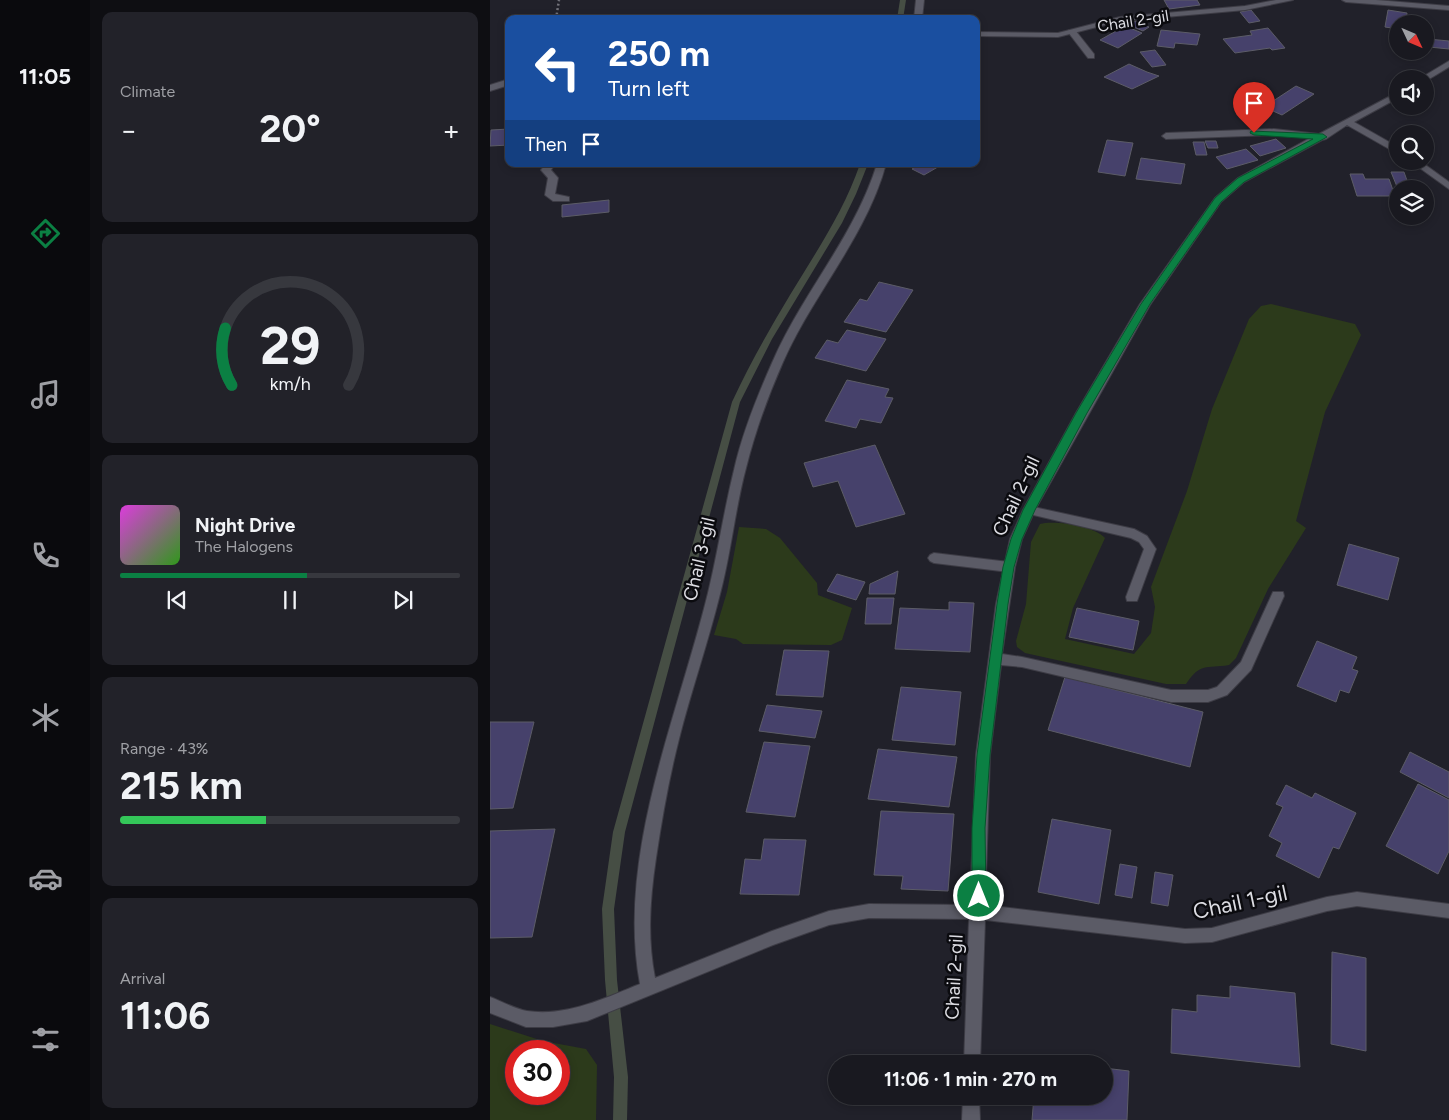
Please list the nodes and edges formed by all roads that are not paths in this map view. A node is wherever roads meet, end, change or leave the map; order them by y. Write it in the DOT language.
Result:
graph roads {
  1 [pos="920,0"];
  2 [pos="1217,0"];
  3 [pos="1289,0"];
  4 [pos="1346,0"];
  5 [pos="1449,8"];
  6 [pos="1222,10"];
  7 [pos="918,15"];
  8 [pos="1072,32"];
  9 [pos="980,34"];
  10 [pos="1090,56"];
  11 [pos="1449,64"];
  12 [pos="1434,73"];
  13 [pos="505,83"];
  14 [pos="490,88"];
  15 [pos="1389,99"];
  16 [pos="1348,122"];
  17 [pos="1166,136"];
  18 [pos="1323,137"];
  19 [pos="1389,146"];
  20 [pos="548,167"];
  21 [pos="880,167"];
  22 [pos="1427,170"];
  23 [pos="1449,186"];
  24 [pos="566,199"];
  25 [pos="1029,510"];
  26 [pos="934,558"];
  27 [pos="1008,567"];
  28 [pos="1278,596"];
  29 [pos="1132,597"];
  30 [pos="994,659"];
  31 [pos="1449,911"];
  32 [pos="978,912"];
  33 [pos="649,988"];
  34 [pos="490,1005"];
  35 [pos="972,1055"];
  36 [pos="971,1105"];
  37 [pos="971,1120"];
  1 -- 7 [label="street"];
  2 -- 6 [label="street"];
  3 -- 6 [label="street, Chail 2-gil"];
  4 -- 5 [label="street"];
  6 -- 8 [label="street, Chail 2-gil"];
  8 -- 9 [label="street, Chail 2-gil"];
  8 -- 10 [label="street"];
  11 -- 12 [label="street"];
  13 -- 14 [label="street"];
  15 -- 16 [label="street, Chail 2-gil"];
  16 -- 18 [label="street, Chail 2-gil"];
  16 -- 19 [label="street"];
  17 -- 18 [label="street"];
  18 -- 25 [label="street, Chail 2-gil"];
  20 -- 24 [label="street"];
  21 -- 33 [label="street, Chail 3-gil"];
  22 -- 23 [label="street"];
  25 -- 27 [label="street, Chail 2-gil"];
  25 -- 29 [label="street"];
  26 -- 27 [label="street"];
  27 -- 30 [label="street, Chail 2-gil"];
  28 -- 30 [label="street"];
  30 -- 32 [label="street, Chail 2-gil"];
  31 -- 32 [label="street, Chail 1-gil"];
  32 -- 33 [label="street"];
  32 -- 35 [label="street, Chail 2-gil"];
  33 -- 34 [label="street"];
  36 -- 37 [label="street"];
}
